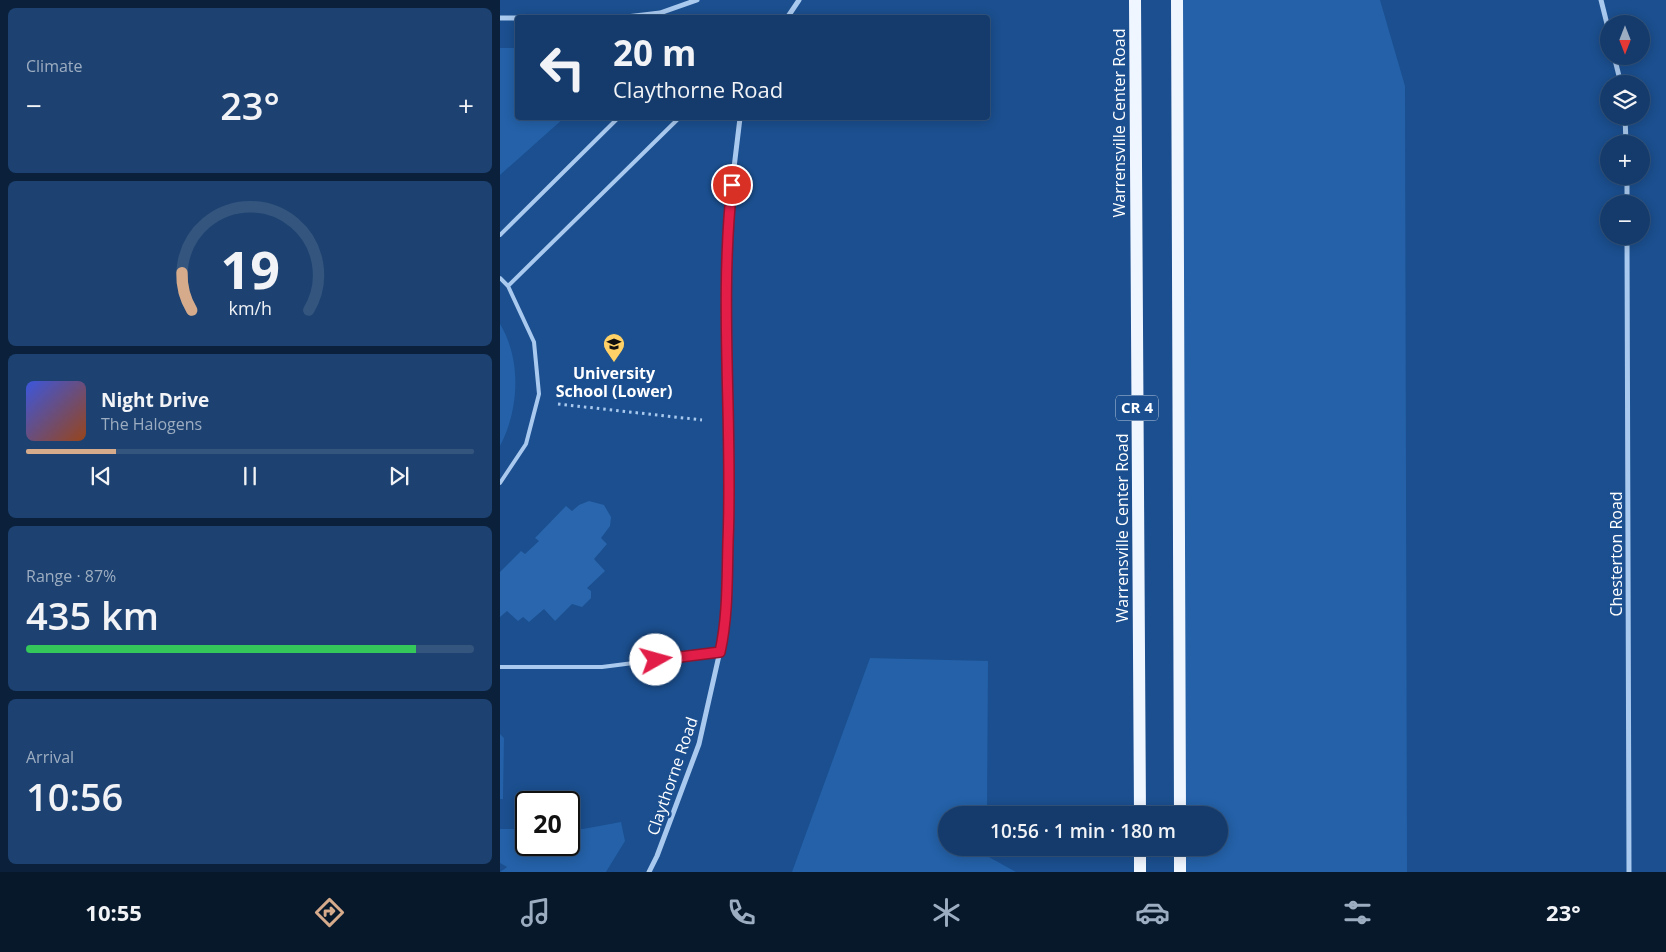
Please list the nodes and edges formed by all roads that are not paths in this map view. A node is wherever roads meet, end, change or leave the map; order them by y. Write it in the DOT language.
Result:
graph roads {
  1 [pos="697,0"];
  2 [pos="799,0"];
  3 [pos="1135,0"];
  4 [pos="1177,0"];
  5 [pos="1601,0"];
  6 [pos="660,15"];
  7 [pos="788,15"];
  8 [pos="1605,15"];
  9 [pos="500,18"];
  10 [pos="515,18"];
  11 [pos="616,120"];
  12 [pos="677,120"];
  13 [pos="740,120"];
  14 [pos="500,235"];
  15 [pos="1627,245"];
  16 [pos="500,278"];
  17 [pos="508,286"];
  18 [pos="500,483"];
  19 [pos="720,652"];
  20 [pos="500,667"];
  21 [pos="1140,806"];
  22 [pos="1180,806"];
  23 [pos="1140,856"];
  24 [pos="1180,856"];
  25 [pos="649,872"];
  26 [pos="1140,872"];
  27 [pos="1180,872"];
  28 [pos="1629,872"];
  1 -- 6 [label="street"];
  2 -- 7 [label="street"];
  3 -- 21 [label="main road, Warrensville Center Road / CR 4"];
  4 -- 22 [label="main road, CR 4"];
  5 -- 8 [label="street"];
  9 -- 10 [label="street"];
  11 -- 14 [label="lane"];
  12 -- 17 [label="lane"];
  13 -- 19 [label="street, Claythorne Road"];
  15 -- 28 [label="street, Chesterton Road"];
  16 -- 17 [label="lane"];
  17 -- 18 [label="lane"];
  19 -- 20 [label="lane"];
  19 -- 25 [label="street, Claythorne Road"];
  23 -- 26 [label="main road"];
  24 -- 27 [label="main road"];
}
